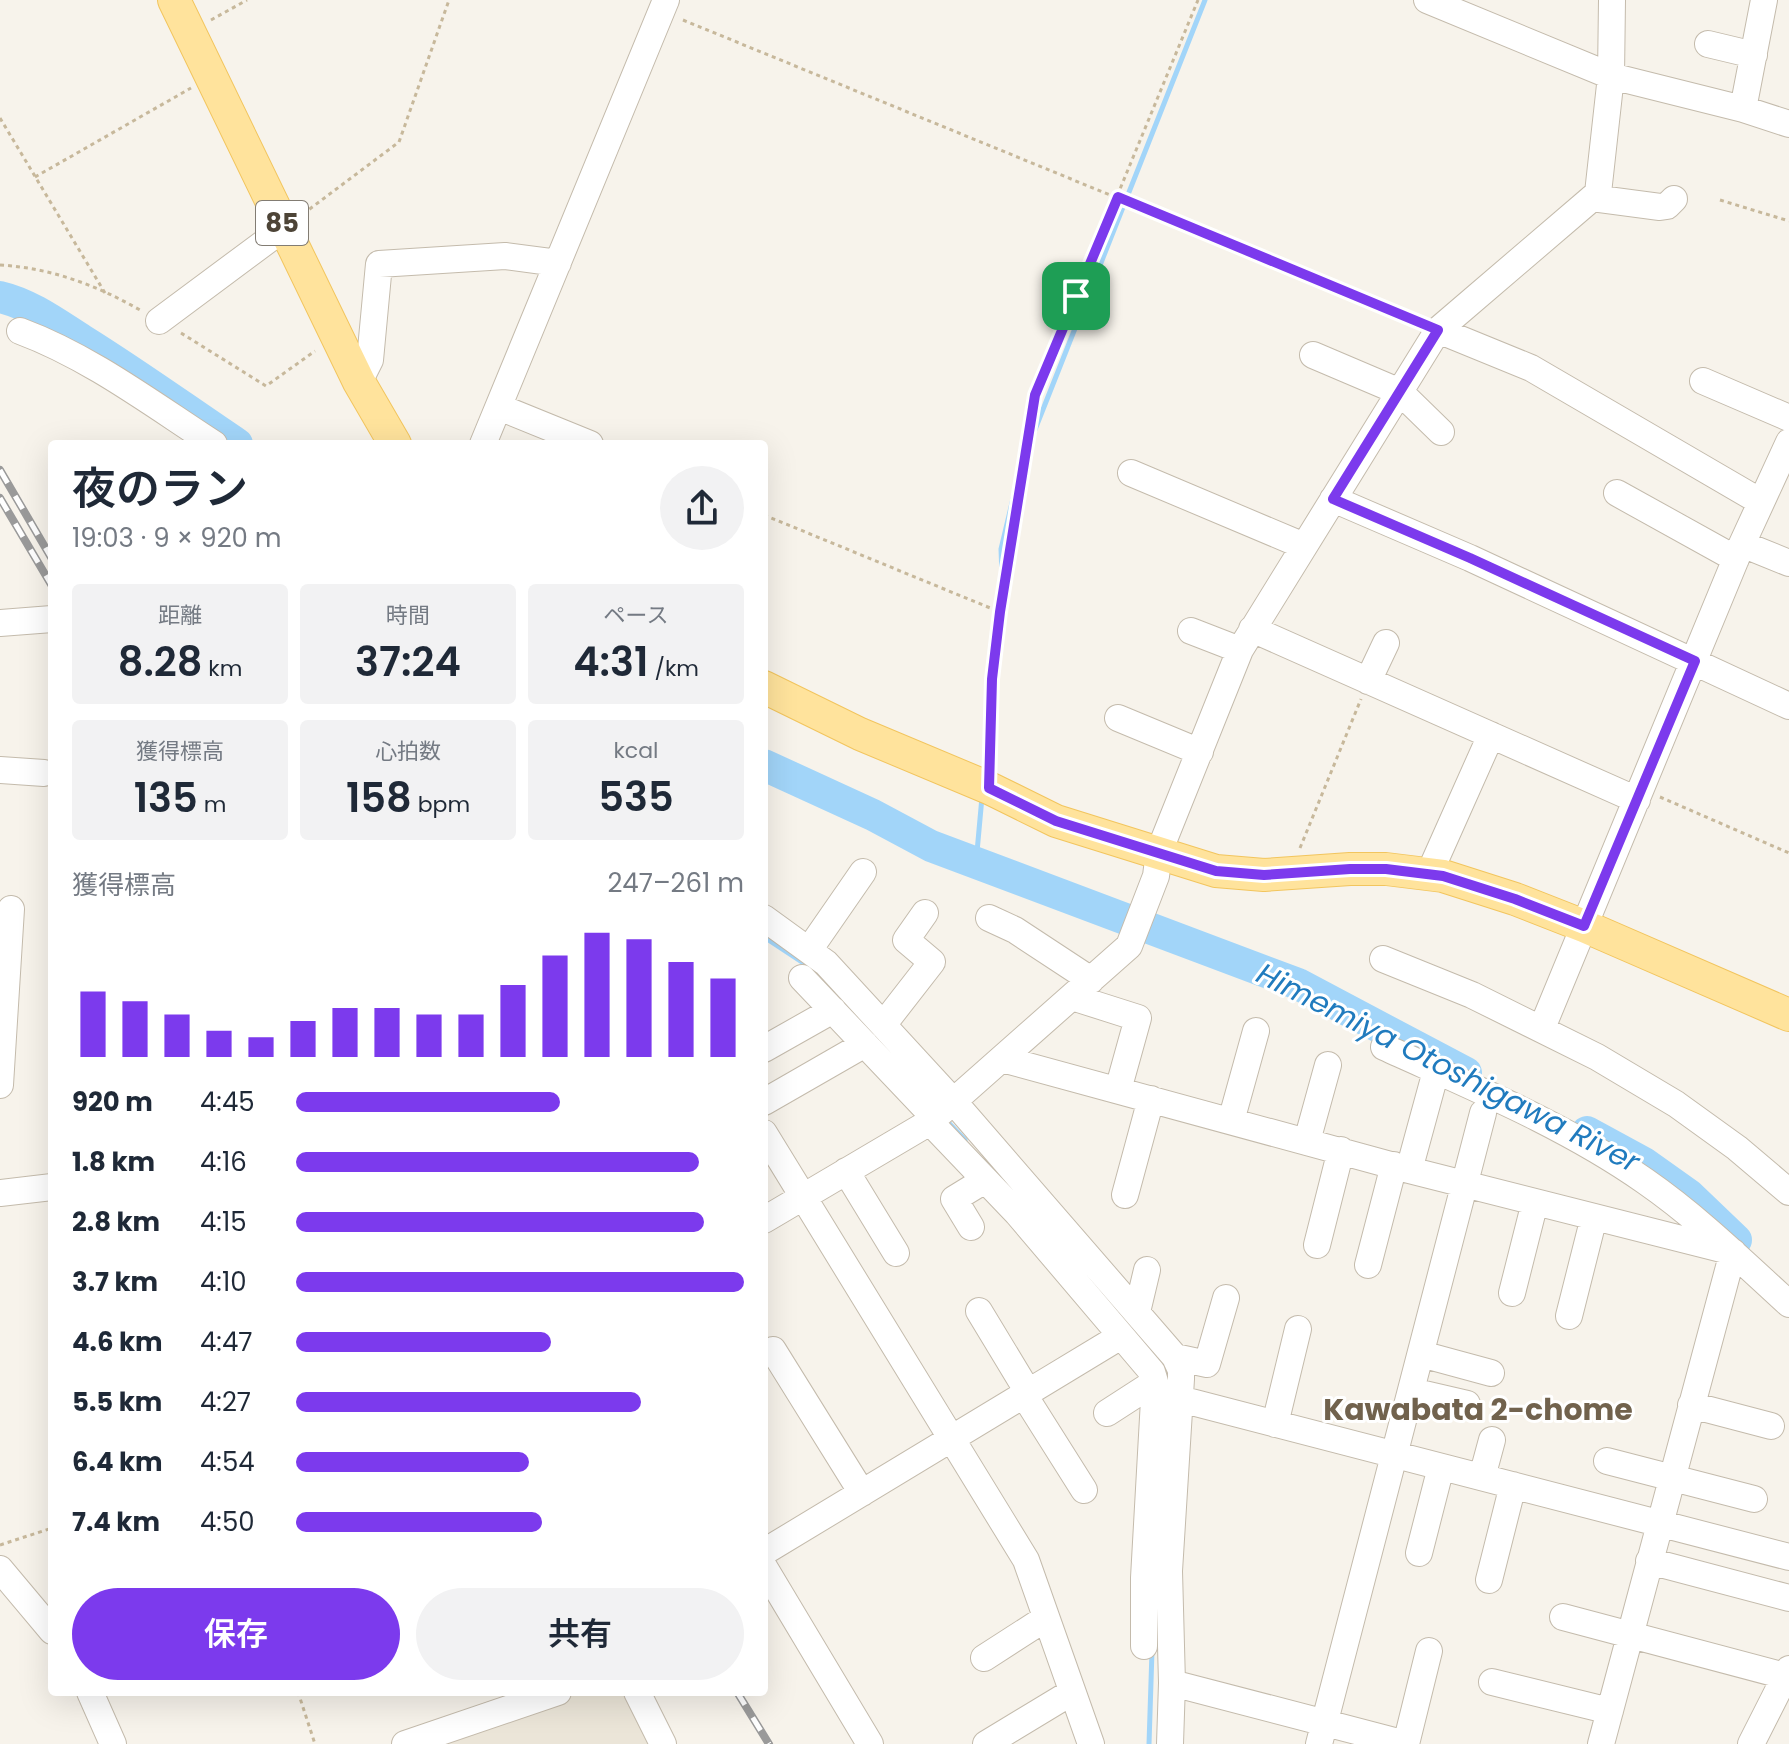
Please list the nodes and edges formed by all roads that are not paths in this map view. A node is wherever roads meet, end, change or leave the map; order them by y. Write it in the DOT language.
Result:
graph roads {
  1 [pos="174,0"];
  2 [pos="1427,0"];
  3 [pos="1612,0"];
  4 [pos="1764,0"];
  5 [pos="664,5"];
  6 [pos="1708,44"];
  7 [pos="1754,55"];
  8 [pos="1611,76"];
  9 [pos="1743,109"];
  10 [pos="1789,124"];
  11 [pos="1592,198"];
  12 [pos="1674,199"];
  13 [pos="284,228"];
  14 [pos="558,263"];
  15 [pos="159,321"];
  16 [pos="1438,330"];
  17 [pos="20,331"];
  18 [pos="1313,355"];
  19 [pos="1703,381"];
  20 [pos="359,382"];
  21 [pos="1400,392"];
  22 [pos="499,407"];
  23 [pos="1789,418"];
  24 [pos="1441,432"];
  25 [pos="208,440"];
  26 [pos="393,440"];
  27 [pos="485,440"];
  28 [pos="580,440"];
  29 [pos="1789,442"];
  30 [pos="1131,473"];
  31 [pos="1617,493"];
  32 [pos="1333,499"];
  33 [pos="1761,502"];
  34 [pos="1304,546"];
  35 [pos="1739,552"];
  36 [pos="1789,563"];
  37 [pos="48,619"];
  38 [pos="0,623"];
  39 [pos="1191,631"];
  40 [pos="1246,640"];
  41 [pos="1386,643"];
  42 [pos="1695,661"];
  43 [pos="1368,681"];
  44 [pos="768,689"];
  45 [pos="1789,706"];
  46 [pos="1118,718"];
  47 [pos="1491,735"];
  48 [pos="1200,752"];
  49 [pos="0,770"];
  50 [pos="44,773"];
  51 [pos="1639,795"];
  52 [pos="1158,864"];
  53 [pos="863,872"];
  54 [pos="1429,874"];
  55 [pos="11,909"];
  56 [pos="925,913"];
  57 [pos="989,918"];
  58 [pos="768,921"];
  59 [pos="1584,926"];
  60 [pos="809,950"];
  61 [pos="1383,959"];
  62 [pos="802,978"];
  63 [pos="1081,989"];
  64 [pos="833,1010"];
  65 [pos="1789,1015"];
  66 [pos="1542,1028"];
  67 [pos="1256,1031"];
  68 [pos="874,1034"];
  69 [pos="768,1047"];
  70 [pos="1384,1047"];
  71 [pos="1002,1059"];
  72 [pos="1328,1065"];
  73 [pos="1436,1071"];
  74 [pos="0,1085"];
  75 [pos="1118,1090"];
  76 [pos="1151,1099"];
  77 [pos="768,1100"];
  78 [pos="942,1112"];
  79 [pos="1483,1113"];
  80 [pos="1231,1121"];
  81 [pos="768,1140"];
  82 [pos="1307,1141"];
  83 [pos="1341,1150"];
  84 [pos="1402,1167"];
  85 [pos="846,1171"];
  86 [pos="985,1180"];
  87 [pos="1466,1184"];
  88 [pos="48,1187"];
  89 [pos="1789,1192"];
  90 [pos="0,1193"];
  91 [pos="1125,1195"];
  92 [pos="802,1197"];
  93 [pos="1535,1202"];
  94 [pos="1594,1217"];
  95 [pos="768,1218"];
  96 [pos="971,1227"];
  97 [pos="1317,1245"];
  98 [pos="1733,1252"];
  99 [pos="896,1253"];
  100 [pos="1368,1265"];
  101 [pos="1147,1270"];
  102 [pos="1512,1293"];
  103 [pos="1226,1298"];
  104 [pos="1789,1304"];
  105 [pos="979,1311"];
  106 [pos="1137,1312"];
  107 [pos="1569,1316"];
  108 [pos="1298,1329"];
  109 [pos="1121,1336"];
  110 [pos="773,1350"];
  111 [pos="1421,1354"];
  112 [pos="1175,1357"];
  113 [pos="1491,1373"];
  114 [pos="1155,1382"];
  115 [pos="1411,1391"];
  116 [pos="1026,1393"];
  117 [pos="1180,1399"];
  118 [pos="1467,1404"];
  119 [pos="1691,1405"];
  120 [pos="1107,1413"];
  121 [pos="1275,1424"];
  122 [pos="1771,1426"];
  123 [pos="951,1439"];
  124 [pos="1492,1440"];
  125 [pos="1394,1455"];
  126 [pos="1607,1461"];
  127 [pos="1441,1467"];
  128 [pos="1482,1477"];
  129 [pos="1672,1477"];
  130 [pos="1513,1485"];
  131 [pos="1084,1490"];
  132 [pos="862,1493"];
  133 [pos="1754,1499"];
  134 [pos="1660,1523"];
  135 [pos="768,1550"];
  136 [pos="1419,1553"];
  137 [pos="1789,1557"];
  138 [pos="1649,1561"];
  139 [pos="0,1569"];
  140 [pos="768,1574"];
  141 [pos="1489,1580"];
  142 [pos="1789,1598"];
  143 [pos="1563,1617"];
  144 [pos="1046,1618"];
  145 [pos="48,1626"];
  146 [pos="1630,1635"];
  147 [pos="1144,1646"];
  148 [pos="1429,1651"];
  149 [pos="984,1658"];
  150 [pos="1787,1672"];
  151 [pos="1492,1682"];
  152 [pos="1172,1683"];
  153 [pos="1072,1692"];
  154 [pos="92,1696"];
  155 [pos="546,1696"];
  156 [pos="639,1696"];
  157 [pos="1610,1711"];
  158 [pos="1777,1719"];
  159 [pos="1321,1733"];
  160 [pos="113,1744"];
  161 [pos="406,1744"];
  162 [pos="663,1744"];
  163 [pos="870,1744"];
  164 [pos="986,1744"];
  165 [pos="1091,1744"];
  166 [pos="1170,1744"];
  167 [pos="1406,1744"];
  168 [pos="1601,1744"];
  169 [pos="1751,1744"];
  1 -- 13 [label="main road, 85"];
  2 -- 8 [label="street"];
  3 -- 8 [label="street"];
  4 -- 7 [label="street"];
  5 -- 14 [label="street"];
  6 -- 7 [label="street"];
  7 -- 9 [label="street"];
  8 -- 9 [label="street"];
  8 -- 11 [label="street"];
  9 -- 10 [label="street"];
  11 -- 12 [label="street"];
  11 -- 16 [label="street"];
  13 -- 15 [label="street"];
  13 -- 20 [label="main road, 85"];
  14 -- 20 [label="street"];
  14 -- 22 [label="street"];
  16 -- 21 [label="street"];
  16 -- 33 [label="street"];
  17 -- 25 [label="street"];
  18 -- 21 [label="street"];
  19 -- 23 [label="street"];
  20 -- 26 [label="main road, 85"];
  21 -- 24 [label="street"];
  21 -- 32 [label="street"];
  22 -- 27 [label="street"];
  22 -- 28 [label="street"];
  29 -- 33 [label="street"];
  30 -- 34 [label="street"];
  31 -- 35 [label="street"];
  32 -- 34 [label="street"];
  32 -- 42 [label="street"];
  33 -- 35 [label="street"];
  34 -- 40 [label="street"];
  35 -- 36 [label="street"];
  35 -- 42 [label="street"];
  37 -- 38 [label="street"];
  39 -- 40 [label="street"];
  40 -- 43 [label="street"];
  40 -- 48 [label="street"];
  41 -- 43 [label="street"];
  42 -- 45 [label="street"];
  42 -- 51 [label="street"];
  43 -- 47 [label="street"];
  44 -- 52 [label="main road"];
  46 -- 48 [label="street"];
  47 -- 51 [label="street"];
  47 -- 54 [label="street"];
  48 -- 52 [label="street"];
  49 -- 50 [label="street"];
  51 -- 59 [label="street"];
  52 -- 54 [label="main road"];
  52 -- 63 [label="street"];
  53 -- 60 [label="street"];
  54 -- 59 [label="main road"];
  55 -- 74 [label="street"];
  56 -- 68 [label="street"];
  57 -- 63 [label="street"];
  58 -- 60 [label="street"];
  59 -- 65 [label="main road"];
  59 -- 66 [label="street"];
  60 -- 68 [label="street"];
  61 -- 66 [label="street"];
  62 -- 64 [label="street"];
  63 -- 71 [label="street"];
  63 -- 75 [label="street"];
  64 -- 68 [label="street"];
  64 -- 69 [label="street"];
  66 -- 89 [label="street"];
  67 -- 80 [label="street"];
  68 -- 77 [label="street"];
  68 -- 78 [label="street"];
  70 -- 73 [label="street"];
  71 -- 75 [label="street"];
  71 -- 78 [label="street"];
  72 -- 82 [label="street"];
  73 -- 84 [label="street"];
  73 -- 98 [label="street"];
  75 -- 76 [label="street"];
  76 -- 80 [label="street"];
  76 -- 91 [label="street"];
  78 -- 85 [label="street"];
  78 -- 86 [label="street"];
  78 -- 106 [label="street"];
  79 -- 87 [label="street"];
  80 -- 82 [label="street"];
  81 -- 92 [label="street"];
  82 -- 83 [label="street"];
  83 -- 84 [label="street"];
  83 -- 97 [label="street"];
  84 -- 87 [label="street"];
  84 -- 100 [label="street"];
  85 -- 92 [label="street"];
  85 -- 99 [label="street"];
  86 -- 96 [label="street"];
  86 -- 109 [label="street"];
  87 -- 93 [label="street"];
  87 -- 111 [label="street"];
  88 -- 90 [label="street"];
  92 -- 95 [label="street"];
  92 -- 123 [label="street"];
  93 -- 94 [label="street"];
  93 -- 102 [label="street"];
  94 -- 98 [label="street"];
  94 -- 107 [label="street"];
  98 -- 104 [label="street"];
  98 -- 119 [label="street"];
  101 -- 106 [label="street"];
  103 -- 112 [label="street"];
  105 -- 116 [label="street"];
  106 -- 112 [label="street"];
  108 -- 121 [label="street"];
  109 -- 114 [label="street"];
  109 -- 116 [label="street"];
  110 -- 132 [label="street"];
  111 -- 113 [label="street"];
  111 -- 115 [label="street"];
  112 -- 117 [label="street"];
  114 -- 120 [label="street"];
  114 -- 147 [label="street"];
  115 -- 118 [label="street"];
  115 -- 125 [label="street"];
  116 -- 123 [label="street"];
  116 -- 131 [label="street"];
  117 -- 121 [label="street"];
  117 -- 152 [label="street"];
  119 -- 122 [label="street"];
  119 -- 129 [label="street"];
  121 -- 125 [label="street"];
  123 -- 132 [label="street"];
  123 -- 144 [label="street"];
  124 -- 128 [label="street"];
  125 -- 127 [label="street"];
  125 -- 159 [label="street"];
  126 -- 129 [label="street"];
  127 -- 128 [label="street"];
  127 -- 136 [label="street"];
  128 -- 130 [label="street"];
  129 -- 133 [label="street"];
  129 -- 134 [label="street"];
  130 -- 134 [label="street"];
  130 -- 141 [label="street"];
  132 -- 135 [label="street"];
  134 -- 137 [label="street"];
  134 -- 138 [label="street"];
  138 -- 142 [label="street"];
  138 -- 146 [label="street"];
  139 -- 145 [label="street"];
  140 -- 163 [label="street"];
  143 -- 146 [label="street"];
  144 -- 149 [label="street"];
  144 -- 153 [label="street"];
  146 -- 150 [label="street"];
  146 -- 157 [label="street"];
  148 -- 167 [label="street"];
  150 -- 158 [label="street"];
  151 -- 157 [label="street"];
  152 -- 159 [label="street"];
  152 -- 166 [label="street"];
  153 -- 164 [label="street"];
  153 -- 165 [label="street"];
  154 -- 160 [label="street"];
  155 -- 161 [label="street"];
  156 -- 162 [label="street"];
  157 -- 168 [label="street"];
  158 -- 169 [label="street"];
  159 -- 167 [label="street"];
}
